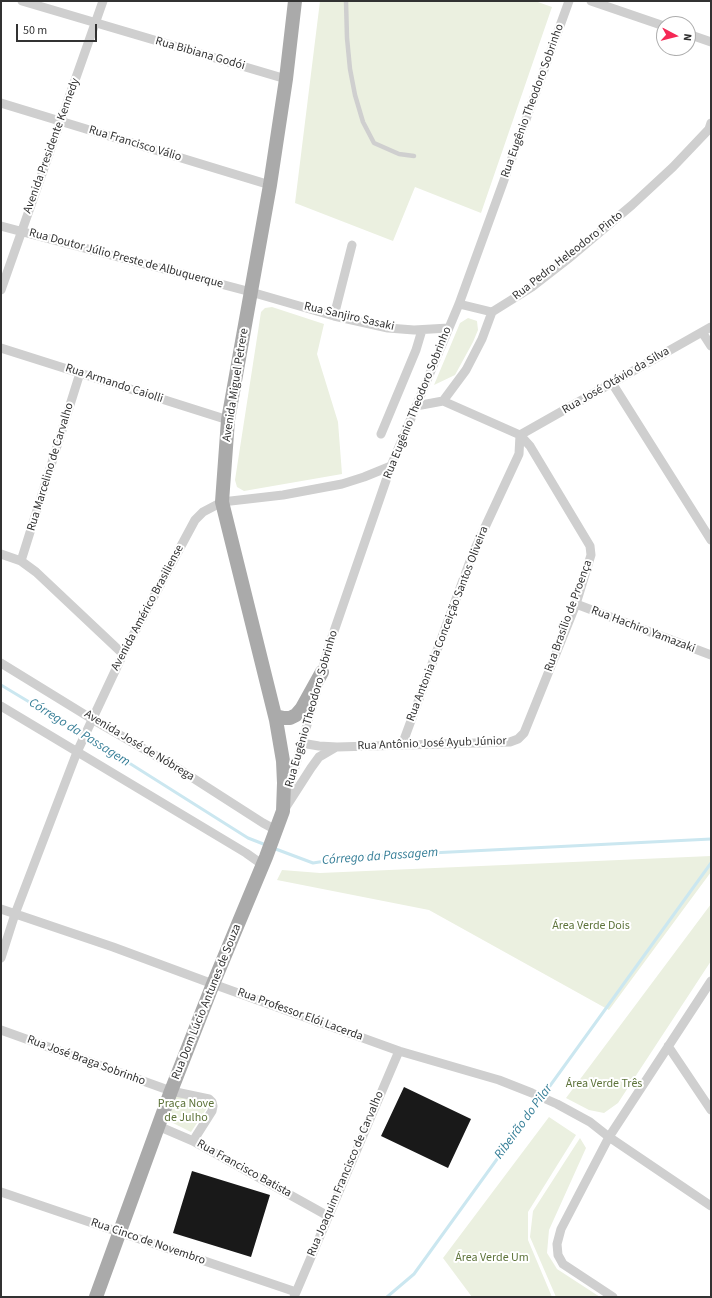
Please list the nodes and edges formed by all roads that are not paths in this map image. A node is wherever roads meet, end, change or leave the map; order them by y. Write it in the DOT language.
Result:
graph roads {
  1 [pos="22,1"];
  2 [pos="103,1"];
  3 [pos="295,1"];
  4 [pos="346,1"];
  5 [pos="569,1"];
  6 [pos="591,1"];
  7 [pos="95,23"];
  8 [pos="656,23"];
  9 [pos="696,37"];
  10 [pos="711,42"];
  11 [pos="286,79"];
  12 [pos="1,103"];
  13 [pos="62,121"];
  14 [pos="710,126"];
  15 [pos="414,156"];
  16 [pos="270,185"];
  17 [pos="1,226"];
  18 [pos="21,231"];
  19 [pos="352,245"];
  20 [pos="1,290"];
  21 [pos="251,292"];
  22 [pos="459,304"];
  23 [pos="492,312"];
  24 [pos="334,316"];
  25 [pos="711,327"];
  26 [pos="449,328"];
  27 [pos="422,330"];
  28 [pos="702,332"];
  29 [pos="711,346"];
  30 [pos="1,348"];
  31 [pos="80,373"];
  32 [pos="612,383"];
  33 [pos="443,401"];
  34 [pos="416,406"];
  35 [pos="228,420"];
  36 [pos="381,434"];
  37 [pos="520,436"];
  38 [pos="391,466"];
  39 [pos="222,502"];
  40 [pos="711,540"];
  41 [pos="1,554"];
  42 [pos="21,562"];
  43 [pos="576,604"];
  44 [pos="123,654"];
  45 [pos="711,656"];
  46 [pos="1,663"];
  47 [pos="322,672"];
  48 [pos="1,706"];
  49 [pos="275,716"];
  50 [pos="90,723"];
  51 [pos="524,733"];
  52 [pos="301,743"];
  53 [pos="402,745"];
  54 [pos="337,747"];
  55 [pos="79,748"];
  56 [pos="283,811"];
  57 [pos="275,833"];
  58 [pos="264,861"];
  59 [pos="1,909"];
  60 [pos="15,914"];
  61 [pos="1,958"];
  62 [pos="711,981"];
  63 [pos="213,984"];
  64 [pos="1,1030"];
  65 [pos="668,1046"];
  66 [pos="399,1051"];
  67 [pos="171,1091"];
  68 [pos="711,1110"];
  69 [pos="158,1126"];
  70 [pos="609,1137"];
  71 [pos="193,1141"];
  72 [pos="1,1192"];
  73 [pos="711,1206"];
  74 [pos="328,1216"];
  75 [pos="119,1232"];
  76 [pos="295,1295"];
  77 [pos="96,1297"];
  78 [pos="613,1297"];
  1 -- 7 [label="street, Rua Bibiana Godói"];
  2 -- 7 [label="street, Avenida Presidente Kennedy"];
  3 -- 11 [label="main road, Avenida Miguel Petrere"];
  4 -- 15 [label="lane"];
  5 -- 22 [label="street, Rua Eugênio Theodoro Sobrinho"];
  6 -- 8 [label="street"];
  7 -- 11 [label="street, Rua Bibiana Godói"];
  7 -- 13 [label="street, Avenida Presidente Kennedy"];
  9 -- 10 [label="street"];
  11 -- 16 [label="main road, Avenida Miguel Petrere"];
  12 -- 13 [label="street, Rua Francisco Válio"];
  13 -- 16 [label="street, Rua Francisco Válio"];
  13 -- 18 [label="street, Avenida Presidente Kennedy"];
  14 -- 23 [label="street, Rua Pedro Heleodoro Pinto"];
  16 -- 21 [label="main road, Avenida Miguel Petrere"];
  17 -- 18 [label="street, Rua Doutor Júlio Preste de Albuquerque"];
  18 -- 20 [label="street, Avenida Presidente Kennedy"];
  18 -- 21 [label="street, Rua Doutor Júlio Preste de Albuquerque"];
  19 -- 24 [label="street"];
  21 -- 24 [label="street, Rua Sanjiro Sasaki"];
  21 -- 35 [label="main road, Avenida Miguel Petrere"];
  22 -- 23 [label="street"];
  22 -- 26 [label="street, Rua Eugênio Theodoro Sobrinho"];
  23 -- 33 [label="street"];
  24 -- 27 [label="street, Rua Sanjiro Sasaki"];
  25 -- 28 [label="street, Rua José Otávio da Silva"];
  26 -- 27 [label="street, Rua Sanjiro Sasaki"];
  26 -- 34 [label="street, Rua Eugênio Theodoro Sobrinho"];
  27 -- 36 [label="street"];
  28 -- 29 [label="street"];
  28 -- 32 [label="street, Rua José Otávio da Silva"];
  30 -- 31 [label="street, Rua Armando Caiolli"];
  31 -- 35 [label="street, Rua Armando Caiolli"];
  31 -- 42 [label="street, Rua Marcelino de Carvalho"];
  32 -- 37 [label="street, Rua José Otávio da Silva"];
  32 -- 40 [label="street"];
  33 -- 34 [label="street"];
  33 -- 37 [label="street, Rua Brasílio de Proença"];
  34 -- 38 [label="street, Rua Eugênio Theodoro Sobrinho"];
  35 -- 39 [label="main road, Avenida Miguel Petrere"];
  37 -- 43 [label="street, Rua Brasílio de Proença"];
  37 -- 53 [label="street, Rua Antonia da Conceição Santos Oliveira"];
  38 -- 39 [label="street"];
  38 -- 47 [label="street, Rua Eugênio Theodoro Sobrinho"];
  39 -- 44 [label="street, Avenida Américo Brasiliense"];
  39 -- 49 [label="main road, Avenida Miguel Petrere"];
  41 -- 42 [label="street"];
  42 -- 44 [label="street"];
  43 -- 45 [label="street, Rua Hachiro Yamazaki"];
  43 -- 51 [label="street, Rua Brasílio de Proença"];
  44 -- 50 [label="street, Avenida Américo Brasiliense"];
  46 -- 50 [label="street, Avenida José de Nóbrega"];
  47 -- 49 [label="main road"];
  47 -- 52 [label="street, Rua Eugênio Theodoro Sobrinho"];
  48 -- 55 [label="street"];
  49 -- 56 [label="main road, Avenida Miguel Petrere"];
  50 -- 55 [label="street, Avenida Américo Brasiliense"];
  50 -- 57 [label="street, Avenida José de Nóbrega"];
  51 -- 53 [label="street, Rua Antônio José Ayub Júnior"];
  52 -- 54 [label="street, Rua Antônio José Ayub Júnior"];
  52 -- 56 [label="street, Rua Eugênio Theodoro Sobrinho"];
  53 -- 54 [label="street, Rua Antônio José Ayub Júnior"];
  54 -- 56 [label="street, Rua Antônio José Ayub Júnior"];
  55 -- 58 [label="street"];
  55 -- 60 [label="street"];
  56 -- 57 [label="main road, Avenida Miguel Petrere"];
  57 -- 58 [label="main road, Rua Dom Lúcio Antunes de Souza"];
  58 -- 63 [label="main road, Rua Dom Lúcio Antunes de Souza"];
  59 -- 60 [label="street, Rua Professor Elói Lacerda"];
  60 -- 61 [label="street"];
  60 -- 63 [label="street, Rua Professor Elói Lacerda"];
  62 -- 65 [label="street"];
  63 -- 66 [label="street, Rua Professor Elói Lacerda"];
  63 -- 67 [label="main road, Rua Dom Lúcio Antunes de Souza"];
  64 -- 67 [label="street, Rua José Braga Sobrinho"];
  65 -- 68 [label="street"];
  65 -- 70 [label="street"];
  66 -- 70 [label="street, Rua Professor Elói Lacerda"];
  66 -- 74 [label="street, Rua Joaquim Francisco de Carvalho"];
  67 -- 69 [label="main road, Rua Dom Lúcio Antunes de Souza"];
  67 -- 71 [label="street"];
  69 -- 71 [label="street, Rua Francisco Batista"];
  69 -- 75 [label="main road, Rua Dom Lúcio Antunes de Souza"];
  70 -- 73 [label="street"];
  70 -- 78 [label="street"];
  71 -- 74 [label="street, Rua Francisco Batista"];
  72 -- 75 [label="street, Rua Cinco de Novembro"];
  74 -- 76 [label="street, Rua Joaquim Francisco de Carvalho"];
  75 -- 76 [label="street, Rua Cinco de Novembro"];
  75 -- 77 [label="main road, Rua Dom Lúcio Antunes de Souza"];
}
